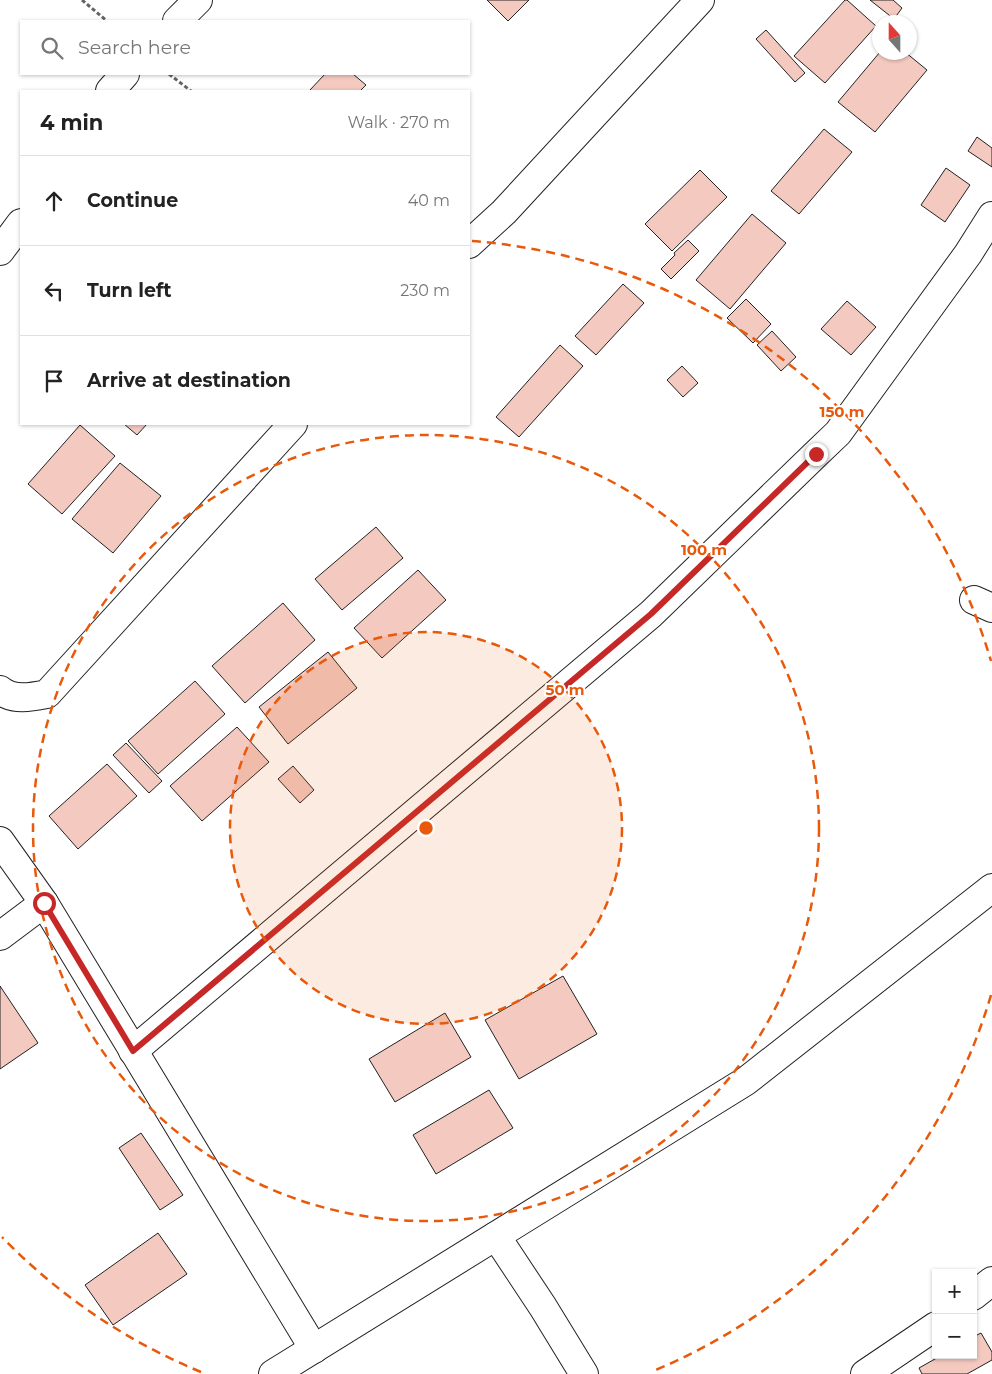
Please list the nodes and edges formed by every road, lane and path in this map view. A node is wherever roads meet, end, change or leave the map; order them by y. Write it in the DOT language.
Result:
graph roads {
  1 [pos="82,0"];
  2 [pos="198,0"];
  3 [pos="700,0"];
  4 [pos="106,20"];
  5 [pos="178,20"];
  6 [pos="125,75"];
  7 [pos="170,75"];
  8 [pos="111,90"];
  9 [pos="190,90"];
  10 [pos="992,216"];
  11 [pos="20,223"];
  12 [pos="470,243"];
  13 [pos="0,251"];
  14 [pos="293,425"];
  15 [pos="0,690"];
  16 [pos="0,841"];
  17 [pos="992,888"];
  18 [pos="44,903"];
  19 [pos="0,936"];
  20 [pos="133,1051"];
  21 [pos="496,1236"];
  22 [pos="992,1281"];
  23 [pos="977,1293"];
  24 [pos="932,1329"];
  25 [pos="314,1349"];
  26 [pos="273,1374"];
  27 [pos="584,1374"];
  28 [pos="865,1374"];
  1 -- 4 [label="path"];
  2 -- 5 [label="street"];
  3 -- 12 [label="street"];
  6 -- 8 [label="street"];
  7 -- 9 [label="path"];
  10 -- 20 [label="street"];
  11 -- 13 [label="street"];
  14 -- 15 [label="street"];
  16 -- 18 [label="street"];
  17 -- 21 [label="street"];
  18 -- 19 [label="street"];
  18 -- 20 [label="street"];
  20 -- 25 [label="street"];
  21 -- 25 [label="street"];
  21 -- 27 [label="street"];
  22 -- 23 [label="street"];
  24 -- 28 [label="street"];
  25 -- 26 [label="street"];
}
